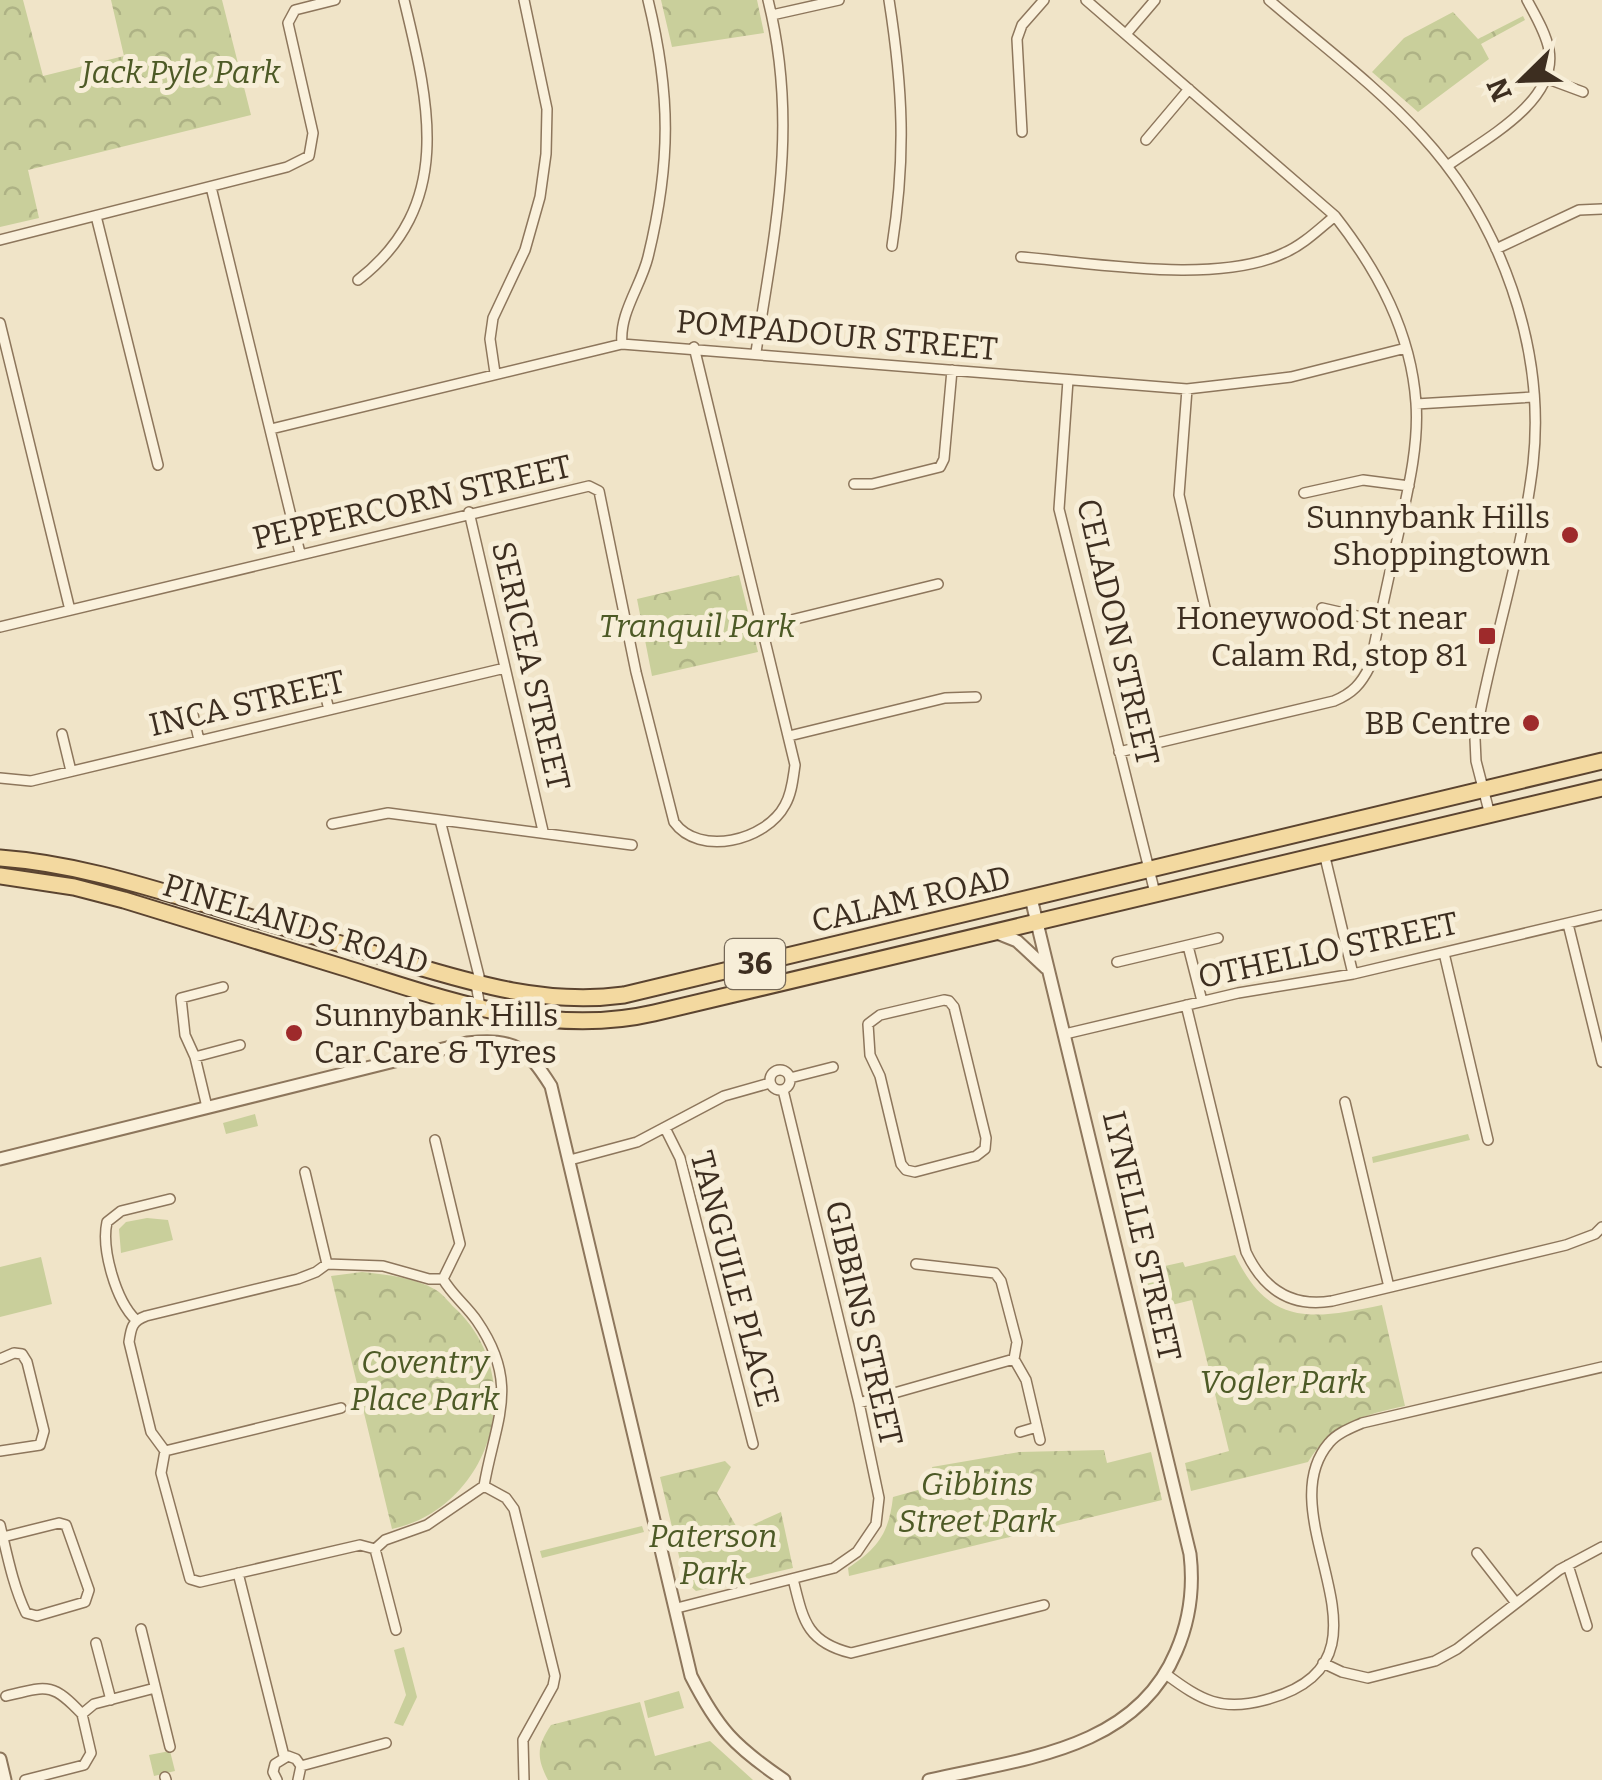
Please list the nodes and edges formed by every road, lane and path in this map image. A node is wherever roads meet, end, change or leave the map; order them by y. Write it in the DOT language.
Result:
graph roads {
  1 [pos="334,0"];
  2 [pos="404,0"];
  3 [pos="524,0"];
  4 [pos="648,0"];
  5 [pos="768,0"];
  6 [pos="840,0"];
  7 [pos="889,0"];
  8 [pos="1044,0"];
  9 [pos="1086,0"];
  10 [pos="1155,0"];
  11 [pos="1269,0"];
  12 [pos="1527,0"];
  13 [pos="1283,4"];
  14 [pos="772,15"];
  15 [pos="1126,34"];
  16 [pos="1548,80"];
  17 [pos="1189,89"];
  18 [pos="1583,92"];
  19 [pos="1022,132"];
  20 [pos="1146,140"];
  21 [pos="1447,166"];
  22 [pos="211,187"];
  23 [pos="1602,208"];
  24 [pos="96,216"];
  25 [pos="1335,216"];
  26 [pos="0,240"];
  27 [pos="892,246"];
  28 [pos="1496,249"];
  29 [pos="1021,257"];
  30 [pos="358,280"];
  31 [pos="0,323"];
  32 [pos="622,344"];
  33 [pos="694,348"];
  34 [pos="1406,348"];
  35 [pos="756,352"];
  36 [pos="952,370"];
  37 [pos="495,374"];
  38 [pos="1068,380"];
  39 [pos="1187,388"];
  40 [pos="1533,397"];
  41 [pos="1416,404"];
  42 [pos="270,429"];
  43 [pos="158,465"];
  44 [pos="854,484"];
  45 [pos="1408,486"];
  46 [pos="1304,493"];
  47 [pos="469,512"];
  48 [pos="300,553"];
  49 [pos="938,584"];
  50 [pos="1322,608"];
  51 [pos="70,610"];
  52 [pos="1206,612"];
  53 [pos="1379,621"];
  54 [pos="0,627"];
  55 [pos="763,627"];
  56 [pos="505,668"];
  57 [pos="321,677"];
  58 [pos="976,697"];
  59 [pos="192,710"];
  60 [pos="328,710"];
  61 [pos="62,734"];
  62 [pos="789,736"];
  63 [pos="199,740"];
  64 [pos="1118,752"];
  65 [pos="1602,761"];
  66 [pos="71,772"];
  67 [pos="0,778"];
  68 [pos="1602,788"];
  69 [pos="1483,789"];
  70 [pos="1490,815"];
  71 [pos="440,820"];
  72 [pos="332,824"];
  73 [pos="543,831"];
  74 [pos="632,845"];
  75 [pos="1324,854"];
  76 [pos="0,858"];
  77 [pos="1149,869"];
  78 [pos="0,876"];
  79 [pos="1155,893"];
  80 [pos="1031,898"];
  81 [pos="1602,915"];
  82 [pos="1036,921"];
  83 [pos="1568,924"];
  84 [pos="992,932"];
  85 [pos="1218,938"];
  86 [pos="1188,946"];
  87 [pos="1444,953"];
  88 [pos="1117,962"];
  89 [pos="1049,971"];
  90 [pos="1353,974"];
  91 [pos="476,984"];
  92 [pos="223,987"];
  93 [pos="1202,1002"];
  94 [pos="693,1004"];
  95 [pos="1186,1005"];
  96 [pos="480,1007"];
  97 [pos="1065,1034"];
  98 [pos="240,1045"];
  99 [pos="870,1055"];
  100 [pos="195,1056"];
  101 [pos="1602,1062"];
  102 [pos="834,1067"];
  103 [pos="790,1078"];
  104 [pos="770,1082"];
  105 [pos="783,1090"];
  106 [pos="1346,1102"];
  107 [pos="207,1107"];
  108 [pos="665,1128"];
  109 [pos="435,1140"];
  110 [pos="1488,1140"];
  111 [pos="0,1159"];
  112 [pos="570,1160"];
  113 [pos="305,1172"];
  114 [pos="170,1199"];
  115 [pos="1602,1227"];
  116 [pos="327,1264"];
  117 [pos="916,1264"];
  118 [pos="444,1278"];
  119 [pos="1390,1287"];
  120 [pos="136,1320"];
  121 [pos="0,1359"];
  122 [pos="1014,1359"];
  123 [pos="1602,1367"];
  124 [pos="859,1403"];
  125 [pos="340,1408"];
  126 [pos="1037,1427"];
  127 [pos="1020,1432"];
  128 [pos="1040,1440"];
  129 [pos="752,1444"];
  130 [pos="0,1451"];
  131 [pos="165,1451"];
  132 [pos="484,1486"];
  133 [pos="0,1525"];
  134 [pos="3,1537"];
  135 [pos="1602,1548"];
  136 [pos="375,1549"];
  137 [pos="1478,1553"];
  138 [pos="1568,1565"];
  139 [pos="238,1573"];
  140 [pos="792,1579"];
  141 [pos="1516,1603"];
  142 [pos="1044,1605"];
  143 [pos="677,1608"];
  144 [pos="1587,1626"];
  145 [pos="141,1629"];
  146 [pos="396,1630"];
  147 [pos="96,1644"];
  148 [pos="1323,1664"];
  149 [pos="1167,1674"];
  150 [pos="156,1688"];
  151 [pos="6,1696"];
  152 [pos="111,1700"];
  153 [pos="82,1714"];
  154 [pos="386,1743"];
  155 [pos="170,1747"];
  156 [pos="284,1756"];
  157 [pos="0,1759"];
  158 [pos="301,1766"];
  159 [pos="61,1776"];
  160 [pos="272,1779"];
  161 [pos="5,1780"];
  162 [pos="26,1780"];
  163 [pos="298,1780"];
  164 [pos="524,1780"];
  165 [pos="784,1780"];
  166 [pos="929,1780"];
  1 -- 22 [label="street"];
  2 -- 30 [label="street"];
  3 -- 37 [label="street"];
  4 -- 32 [label="street"];
  5 -- 14 [label="street"];
  6 -- 14 [label="street"];
  7 -- 27 [label="street"];
  8 -- 19 [label="street"];
  9 -- 15 [label="street"];
  10 -- 15 [label="street"];
  11 -- 13 [label="street"];
  12 -- 16 [label="street"];
  13 -- 21 [label="street"];
  14 -- 35 [label="street"];
  15 -- 17 [label="street"];
  16 -- 18 [label="street"];
  16 -- 21 [label="street"];
  17 -- 20 [label="street"];
  17 -- 25 [label="street"];
  21 -- 28 [label="street"];
  22 -- 24 [label="street"];
  22 -- 42 [label="street"];
  23 -- 28 [label="street"];
  24 -- 26 [label="street"];
  24 -- 43 [label="street"];
  25 -- 29 [label="street"];
  25 -- 34 [label="street"];
  28 -- 40 [label="street"];
  31 -- 51 [label="street"];
  32 -- 33 [label="street, POMPADOUR STREET"];
  32 -- 37 [label="street, POMPADOUR STREET"];
  33 -- 35 [label="street, POMPADOUR STREET"];
  33 -- 55 [label="street"];
  34 -- 39 [label="street, POMPADOUR STREET"];
  34 -- 41 [label="street"];
  35 -- 36 [label="street, POMPADOUR STREET"];
  36 -- 38 [label="street, POMPADOUR STREET"];
  36 -- 44 [label="street"];
  37 -- 42 [label="street, POMPADOUR STREET"];
  38 -- 39 [label="street, POMPADOUR STREET"];
  38 -- 64 [label="street, CELADON STREET"];
  39 -- 52 [label="street"];
  40 -- 41 [label="street"];
  40 -- 69 [label="street"];
  41 -- 45 [label="street"];
  42 -- 48 [label="street"];
  45 -- 46 [label="street"];
  45 -- 53 [label="street"];
  47 -- 48 [label="street, PEPPERCORN STREET"];
  47 -- 56 [label="street, SERICEA STREET"];
  47 -- 62 [label="street, PEPPERCORN STREET"];
  48 -- 51 [label="street, PEPPERCORN STREET"];
  49 -- 55 [label="street"];
  50 -- 53 [label="street"];
  51 -- 54 [label="street, PEPPERCORN STREET"];
  53 -- 64 [label="street"];
  55 -- 62 [label="street"];
  56 -- 60 [label="street, INCA STREET"];
  56 -- 73 [label="street, SERICEA STREET"];
  57 -- 60 [label="street"];
  58 -- 62 [label="street"];
  59 -- 63 [label="street"];
  60 -- 63 [label="street, INCA STREET"];
  61 -- 66 [label="street"];
  63 -- 66 [label="street, INCA STREET"];
  64 -- 77 [label="street, CELADON STREET"];
  65 -- 69 [label="main road, CALAM ROAD / 36"];
  66 -- 67 [label="street, INCA STREET"];
  68 -- 70 [label="main road, CALAM ROAD / 36"];
  69 -- 70 [label="street"];
  69 -- 77 [label="main road, CALAM ROAD / 36"];
  70 -- 75 [label="main road, CALAM ROAD / 36"];
  71 -- 72 [label="street"];
  71 -- 73 [label="street"];
  71 -- 91 [label="street"];
  73 -- 74 [label="street"];
  75 -- 79 [label="main road, CALAM ROAD / 36"];
  75 -- 90 [label="street"];
  76 -- 91 [label="main road, CALAM ROAD / 36"];
  77 -- 79 [label="street, CELADON STREET"];
  77 -- 80 [label="main road, CALAM ROAD / 36"];
  78 -- 96 [label="main road, PINELANDS ROAD / 36"];
  79 -- 82 [label="main road, CALAM ROAD / 36"];
  80 -- 82 [label="street, LYNELLE STREET"];
  80 -- 91 [label="main road, CALAM ROAD / 36"];
  81 -- 83 [label="street, OTHELLO STREET"];
  82 -- 84 [label="main road, CALAM ROAD / 36"];
  82 -- 89 [label="street, LYNELLE STREET"];
  83 -- 87 [label="street, OTHELLO STREET"];
  83 -- 101 [label="street"];
  84 -- 89 [label="street"];
  84 -- 94 [label="main road, CALAM ROAD / 36"];
  85 -- 86 [label="street"];
  86 -- 88 [label="street"];
  86 -- 93 [label="street"];
  87 -- 90 [label="street, OTHELLO STREET"];
  87 -- 110 [label="street"];
  89 -- 97 [label="street, LYNELLE STREET"];
  90 -- 93 [label="street, OTHELLO STREET"];
  91 -- 96 [label="street"];
  92 -- 100 [label="street"];
  93 -- 95 [label="street, OTHELLO STREET"];
  94 -- 96 [label="main road, PINELANDS ROAD / 36"];
  95 -- 97 [label="street, OTHELLO STREET"];
  95 -- 119 [label="street"];
  97 -- 149 [label="street, LYNELLE STREET"];
  98 -- 100 [label="street"];
  99 -- 99 [label="street"];
  100 -- 107 [label="street"];
  102 -- 103 [label="street"];
  103 -- 104 [label="street"];
  103 -- 105 [label="street"];
  104 -- 105 [label="street"];
  104 -- 108 [label="street"];
  105 -- 124 [label="street, GIBBINS STREET"];
  106 -- 119 [label="street"];
  107 -- 111 [label="street"];
  107 -- 112 [label="street"];
  108 -- 112 [label="street"];
  108 -- 129 [label="street, TANGUILE PLACE"];
  109 -- 118 [label="street"];
  112 -- 143 [label="street"];
  113 -- 116 [label="street"];
  114 -- 120 [label="street"];
  115 -- 119 [label="street"];
  116 -- 118 [label="street"];
  116 -- 120 [label="street"];
  117 -- 122 [label="street"];
  118 -- 132 [label="street"];
  120 -- 131 [label="street"];
  121 -- 130 [label="street"];
  122 -- 124 [label="street"];
  122 -- 126 [label="street"];
  123 -- 148 [label="street"];
  124 -- 140 [label="street, GIBBINS STREET"];
  125 -- 131 [label="street"];
  126 -- 127 [label="street"];
  126 -- 128 [label="street"];
  131 -- 139 [label="street"];
  132 -- 136 [label="street"];
  132 -- 164 [label="street"];
  133 -- 134 [label="street"];
  134 -- 134 [label="street"];
  135 -- 138 [label="street"];
  136 -- 139 [label="street"];
  136 -- 146 [label="street"];
  137 -- 141 [label="street"];
  138 -- 141 [label="street"];
  138 -- 144 [label="street"];
  139 -- 156 [label="street"];
  140 -- 142 [label="street"];
  140 -- 143 [label="street, GIBBINS STREET"];
  141 -- 148 [label="street"];
  143 -- 165 [label="street"];
  145 -- 150 [label="street"];
  147 -- 152 [label="street"];
  148 -- 149 [label="street"];
  149 -- 166 [label="street, LYNELLE STREET"];
  150 -- 152 [label="street"];
  150 -- 155 [label="street"];
  151 -- 153 [label="street"];
  152 -- 153 [label="street"];
  153 -- 159 [label="street"];
  154 -- 158 [label="street"];
  156 -- 158 [label="street"];
  156 -- 160 [label="street"];
  157 -- 161 [label="street"];
  158 -- 163 [label="street"];
  159 -- 162 [label="street"];
}
